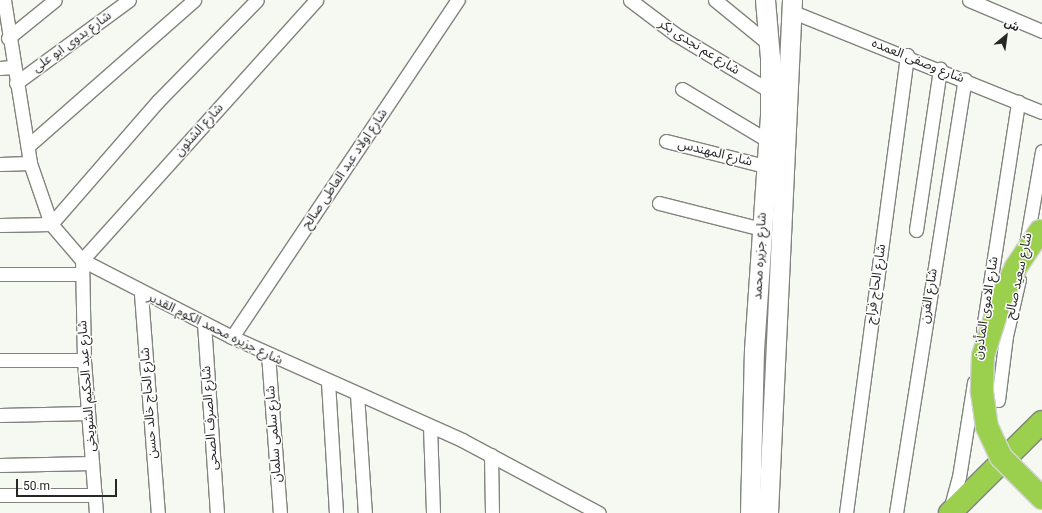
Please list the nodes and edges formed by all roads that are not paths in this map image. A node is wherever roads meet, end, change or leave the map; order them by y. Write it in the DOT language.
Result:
graph roads {
  1 [pos="4,0"];
  2 [pos="55,0"];
  3 [pos="129,0"];
  4 [pos="194,0"];
  5 [pos="257,0"];
  6 [pos="316,0"];
  7 [pos="458,0"];
  8 [pos="630,0"];
  9 [pos="715,0"];
  10 [pos="765,0"];
  11 [pos="969,0"];
  12 [pos="792,6"];
  13 [pos="1042,31"];
  14 [pos="8,38"];
  15 [pos="769,44"];
  16 [pos="907,55"];
  17 [pos="6,68"];
  18 [pos="940,69"];
  19 [pos="965,80"];
  20 [pos="16,83"];
  21 [pos="682,89"];
  22 [pos="770,91"];
  23 [pos="1018,102"];
  24 [pos="1042,112"];
  25 [pos="766,140"];
  26 [pos="666,141"];
  27 [pos="29,145"];
  28 [pos="1042,151"];
  29 [pos="30,163"];
  30 [pos="0,164"];
  31 [pos="765,166"];
  32 [pos="658,203"];
  33 [pos="51,224"];
  34 [pos="0,225"];
  35 [pos="762,229"];
  36 [pos="1042,229"];
  37 [pos="916,230"];
  38 [pos="82,260"];
  39 [pos="0,274"];
  40 [pos="80,274"];
  41 [pos="141,294"];
  42 [pos="204,324"];
  43 [pos="232,337"];
  44 [pos="268,354"];
  45 [pos="0,360"];
  46 [pos="84,360"];
  47 [pos="328,382"];
  48 [pos="357,394"];
  49 [pos="998,400"];
  50 [pos="88,413"];
  51 [pos="0,415"];
  52 [pos="1042,422"];
  53 [pos="430,426"];
  54 [pos="491,455"];
  55 [pos="92,463"];
  56 [pos="0,465"];
  57 [pos="0,495"];
  58 [pos="95,495"];
  59 [pos="1042,498"];
  60 [pos="96,513"];
  61 [pos="158,513"];
  62 [pos="217,513"];
  63 [pos="280,513"];
  64 [pos="336,513"];
  65 [pos="365,513"];
  66 [pos="433,513"];
  67 [pos="492,513"];
  68 [pos="599,513"];
  69 [pos="750,513"];
  70 [pos="768,513"];
  71 [pos="846,513"];
  72 [pos="896,513"];
  73 [pos="949,513"];
  1 -- 14 [label="street, شارع جزيره محمد الكوم القدير"];
  2 -- 14 [label="street"];
  3 -- 20 [label="street, شارع بدوى ابو على"];
  4 -- 27 [label="street"];
  5 -- 33 [label="street"];
  6 -- 38 [label="street, شارع الشئون"];
  7 -- 43 [label="street, شارع اولاد عبد العاطى صالح"];
  8 -- 22 [label="street, شارع عم نجدى بكر"];
  9 -- 15 [label="street"];
  10 -- 15 [label="main road, شارع جزيره محمد"];
  11 -- 13 [label="street"];
  12 -- 16 [label="street, شارع وصفى العمده"];
  12 -- 70 [label="main road, شارع جزيره محمد"];
  14 -- 17 [label="street, شارع جزيره محمد الكوم القدير"];
  15 -- 22 [label="main road, شارع جزيره محمد"];
  16 -- 18 [label="street, شارع وصفى العمده"];
  16 -- 71 [label="street, شارع الحاج فراج"];
  17 -- 20 [label="street, شارع جزيره محمد الكوم القدير"];
  18 -- 19 [label="street, شارع وصفى العمده"];
  18 -- 37 [label="street"];
  19 -- 23 [label="street, شارع وصفى العمده"];
  19 -- 72 [label="street, شارع الفرن"];
  20 -- 27 [label="street, شارع جزيره محمد الكوم القدير"];
  21 -- 25 [label="street"];
  22 -- 25 [label="main road, شارع جزيره محمد"];
  23 -- 24 [label="street, شارع وصفى العمده"];
  23 -- 73 [label="street, شارع الاموى المأذون"];
  25 -- 31 [label="main road, شارع جزيره محمد"];
  26 -- 31 [label="street, شارع المهندس"];
  27 -- 29 [label="street, شارع جزيره محمد الكوم القدير"];
  28 -- 49 [label="street, شارع سعيد صالح"];
  29 -- 30 [label="street"];
  29 -- 33 [label="street, شارع جزيره محمد الكوم القدير"];
  31 -- 35 [label="main road, شارع جزيره محمد"];
  32 -- 35 [label="street"];
  33 -- 34 [label="street"];
  33 -- 38 [label="street, شارع جزيره محمد الكوم القدير"];
  35 -- 69 [label="main road, شارع جزيره محمد"];
  36 -- 59 [label="highway, bridge"];
  38 -- 40 [label="street, شارع عبد الحكيم الشويخى"];
  38 -- 41 [label="street, شارع جزيره محمد الكوم القدير"];
  39 -- 40 [label="street"];
  40 -- 46 [label="street, شارع عبد الحكيم الشويخى"];
  41 -- 42 [label="street, شارع جزيره محمد الكوم القدير"];
  41 -- 61 [label="street, شارع الحاج خالد حسن"];
  42 -- 43 [label="street, شارع جزيره محمد الكوم القدير"];
  42 -- 62 [label="street, شارع الصرف الصحى"];
  43 -- 44 [label="street, شارع جزيره محمد الكوم القدير"];
  44 -- 47 [label="street, شارع جزيره محمد الكوم القدير"];
  44 -- 63 [label="street, شارع سلمى سلمان"];
  45 -- 46 [label="street"];
  46 -- 50 [label="street, شارع عبد الحكيم الشويخى"];
  47 -- 48 [label="street, شارع جزيره محمد الكوم القدير"];
  47 -- 64 [label="street"];
  48 -- 53 [label="street, شارع جزيره محمد الكوم القدير"];
  48 -- 65 [label="street"];
  50 -- 51 [label="street"];
  50 -- 55 [label="street, شارع عبد الحكيم الشويخى"];
  52 -- 73 [label="highway"];
  53 -- 54 [label="street, شارع جزيره محمد الكوم القدير"];
  53 -- 66 [label="street"];
  54 -- 67 [label="street"];
  54 -- 68 [label="street, شارع جزيره محمد الكوم القدير"];
  55 -- 56 [label="street"];
  55 -- 58 [label="street, شارع عبد الحكيم الشويخى"];
  57 -- 58 [label="street"];
  58 -- 60 [label="street, شارع عبد الحكيم الشويخى"];
}
